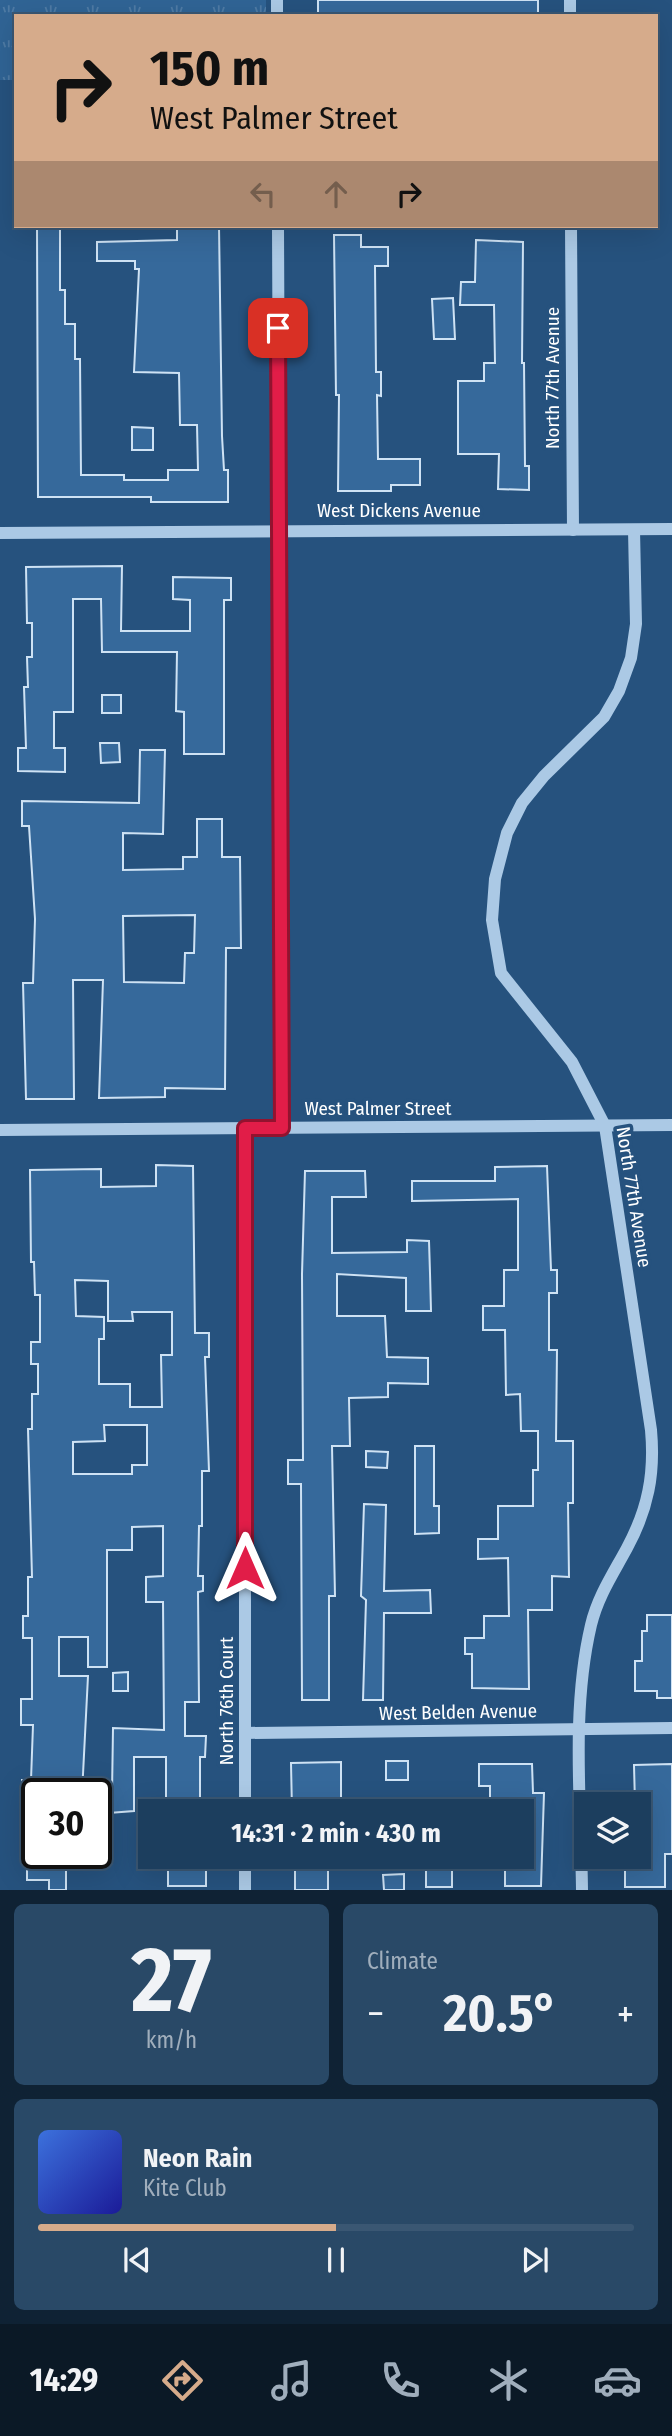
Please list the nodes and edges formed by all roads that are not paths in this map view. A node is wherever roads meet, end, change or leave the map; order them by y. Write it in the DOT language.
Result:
graph roads {
  1 [pos="278,228"];
  2 [pos="571,228"];
  3 [pos="672,529"];
  4 [pos="279,530"];
  5 [pos="572,530"];
  6 [pos="634,530"];
  7 [pos="0,533"];
  8 [pos="672,1125"];
  9 [pos="604,1126"];
  10 [pos="245,1128"];
  11 [pos="282,1128"];
  12 [pos="0,1130"];
  13 [pos="672,1728"];
  14 [pos="581,1730"];
  15 [pos="245,1733"];
  16 [pos="245,1799"];
  17 [pos="245,1869"];
  18 [pos="245,1890"];
  19 [pos="582,1890"];
  1 -- 4 [label="street"];
  2 -- 5 [label="street, North 77th Avenue"];
  3 -- 6 [label="street, West Dickens Avenue"];
  4 -- 5 [label="street, West Dickens Avenue"];
  4 -- 7 [label="street, West Dickens Avenue"];
  4 -- 11 [label="street"];
  5 -- 6 [label="street, West Dickens Avenue"];
  6 -- 9 [label="street, North 77th Avenue"];
  8 -- 9 [label="street, West Palmer Street"];
  9 -- 11 [label="street, West Palmer Street"];
  9 -- 14 [label="street, North 77th Avenue"];
  10 -- 11 [label="street, West Palmer Street"];
  10 -- 12 [label="street, West Palmer Street"];
  10 -- 15 [label="street, North 76th Court"];
  13 -- 14 [label="street, West Belden Avenue"];
  14 -- 15 [label="street, West Belden Avenue"];
  14 -- 19 [label="street, North 77th Avenue"];
  15 -- 16 [label="street, North 76th Court"];
  17 -- 18 [label="street"];
}
